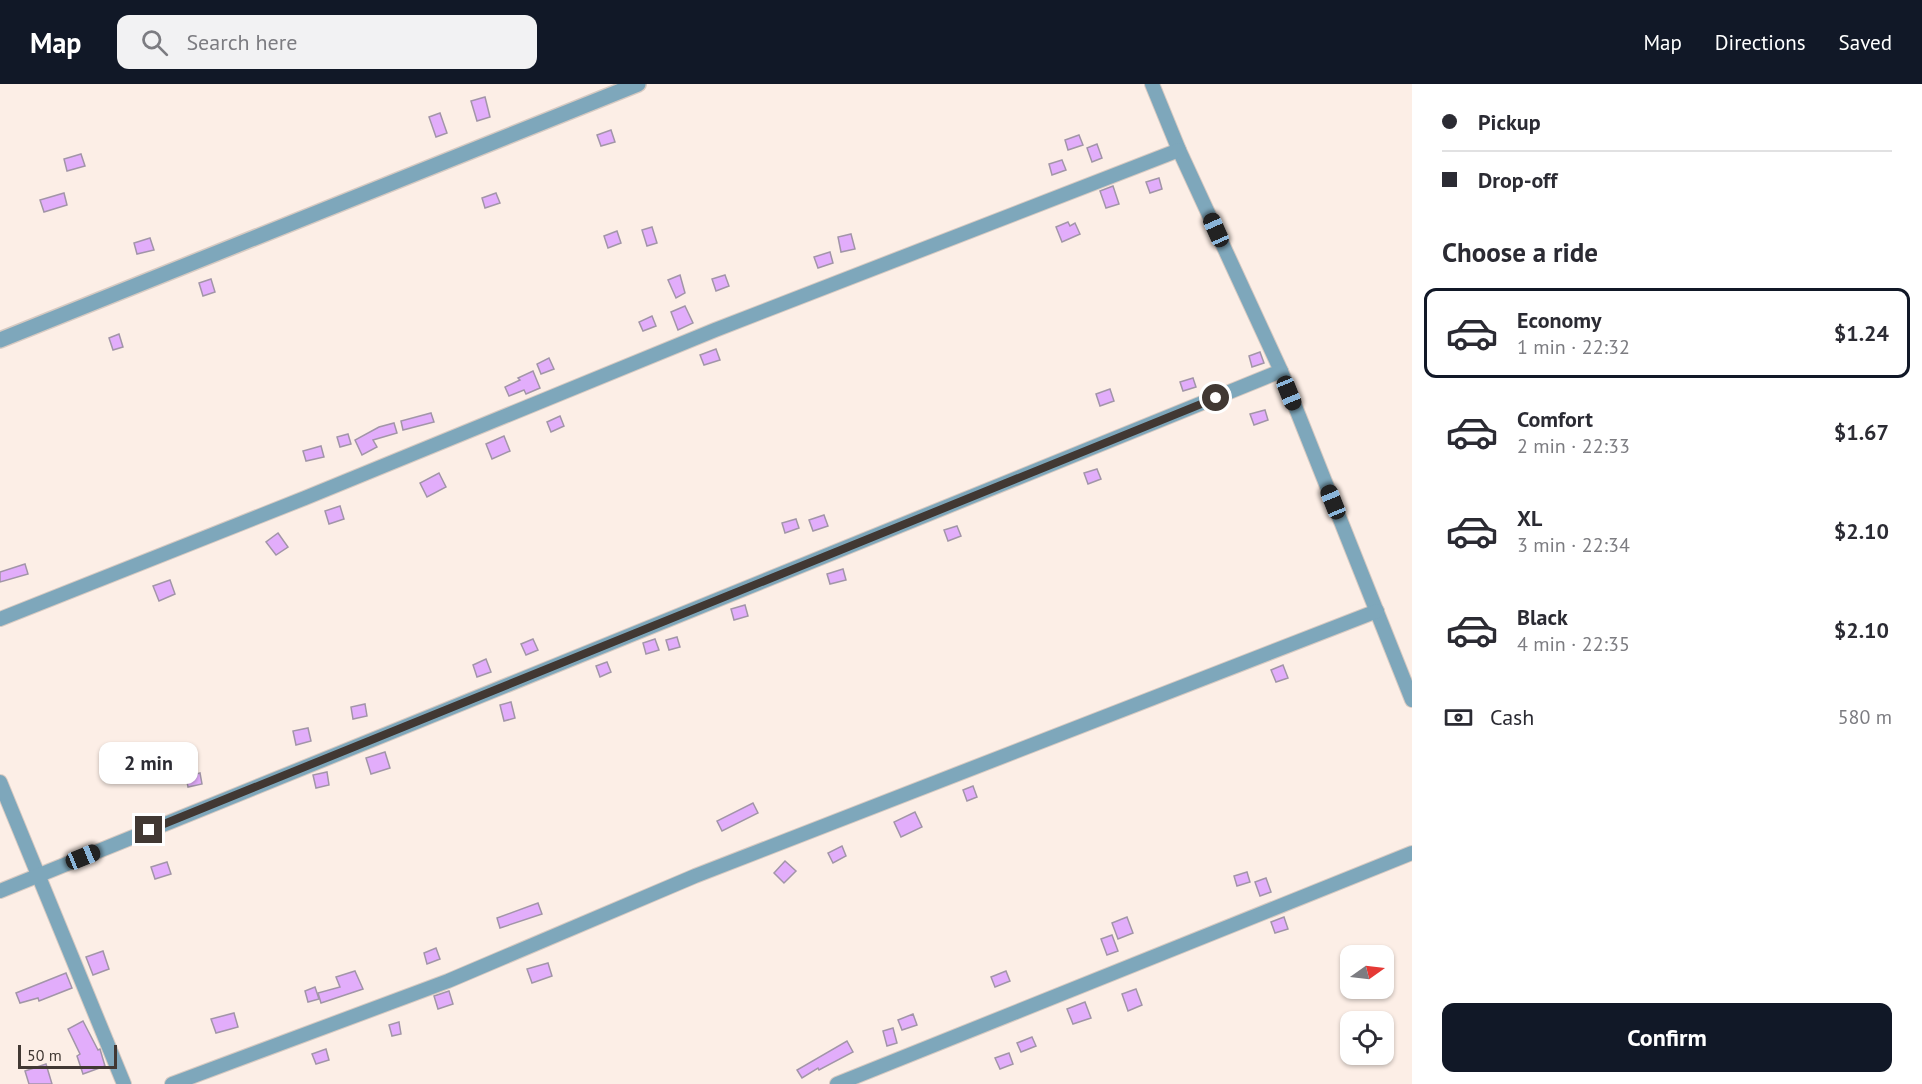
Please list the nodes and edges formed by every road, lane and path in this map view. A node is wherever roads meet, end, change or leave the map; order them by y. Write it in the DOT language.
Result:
graph roads {
  1 [pos="638,84"];
  2 [pos="1152,84"];
  3 [pos="1179,150"];
  4 [pos="0,340"];
  5 [pos="1281,371"];
  6 [pos="1377,611"];
  7 [pos="0,619"];
  8 [pos="1412,699"];
  9 [pos="0,782"];
  10 [pos="1412,853"];
  11 [pos="39,875"];
  12 [pos="0,891"];
  13 [pos="124,1084"];
  14 [pos="172,1084"];
  15 [pos="837,1084"];
  1 -- 4 [label="street"];
  2 -- 3 [label="street"];
  3 -- 5 [label="street"];
  3 -- 7 [label="street"];
  5 -- 6 [label="street"];
  5 -- 11 [label="street"];
  6 -- 8 [label="street"];
  6 -- 14 [label="street"];
  9 -- 11 [label="street"];
  10 -- 15 [label="street"];
  11 -- 12 [label="street"];
  11 -- 13 [label="street"];
}
